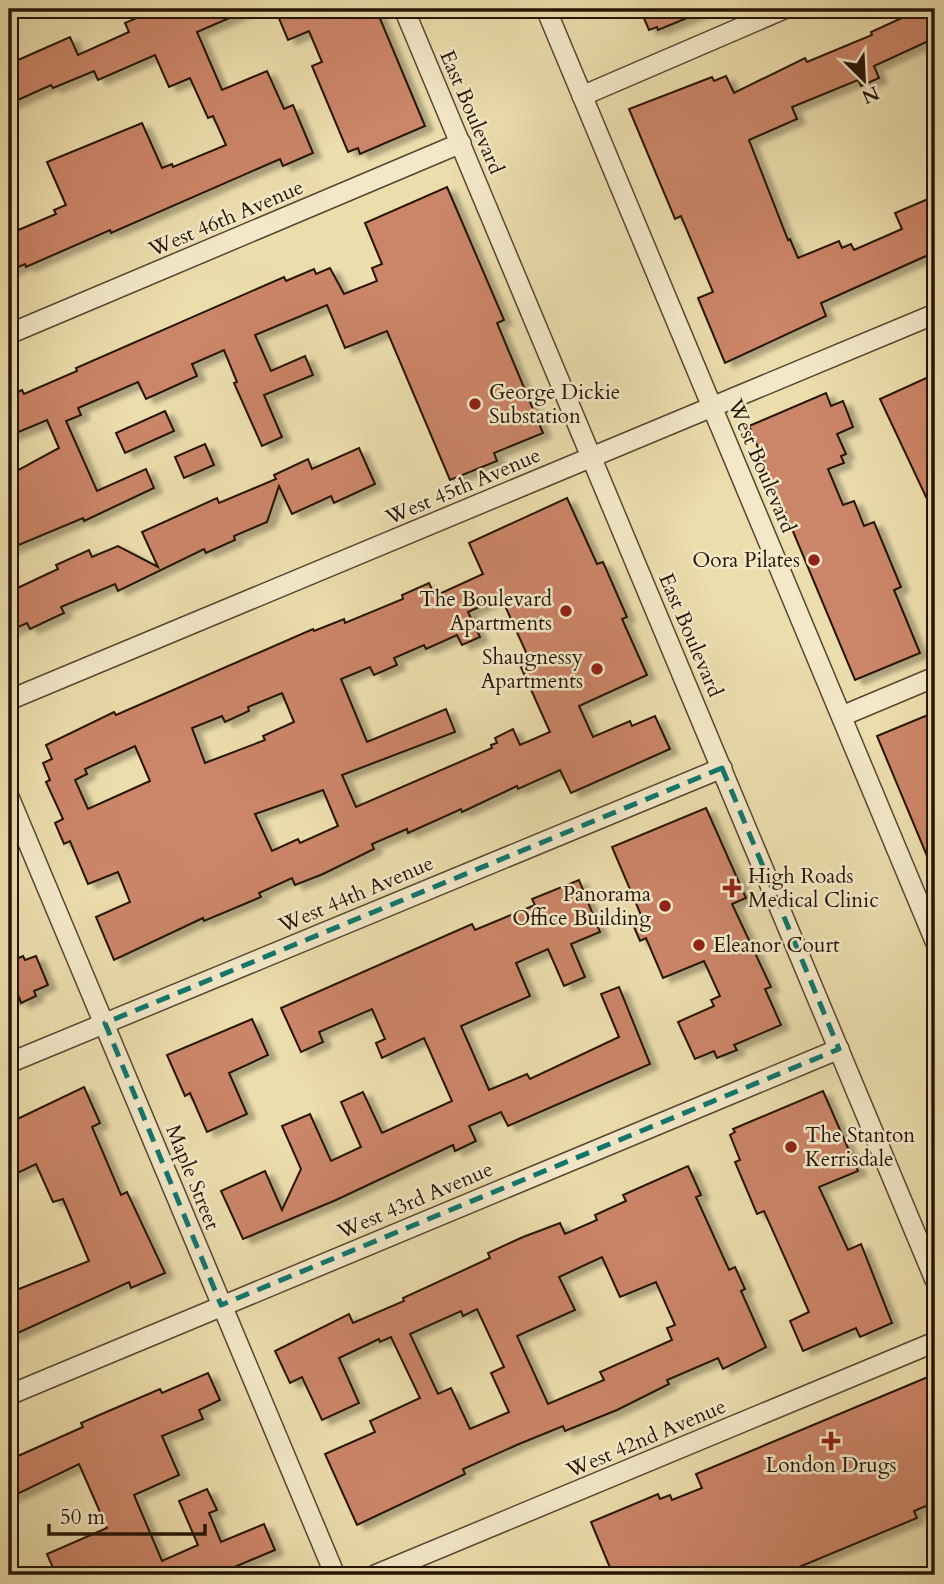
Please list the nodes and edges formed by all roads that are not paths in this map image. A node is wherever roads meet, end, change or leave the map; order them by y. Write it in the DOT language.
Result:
graph roads {
  1 [pos="404,9"];
  2 [pos="546,9"];
  3 [pos="784,9"];
  4 [pos="582,96"];
  5 [pos="461,143"];
  6 [pos="935,314"];
  7 [pos="9,334"];
  8 [pos="712,407"];
  9 [pos="593,457"];
  10 [pos="935,677"];
  11 [pos="9,700"];
  12 [pos="842,716"];
  13 [pos="722,768"];
  14 [pos="9,797"];
  15 [pos="935,941"];
  16 [pos="105,1023"];
  17 [pos="839,1049"];
  18 [pos="9,1063"];
  19 [pos="935,1280"];
  20 [pos="221,1305"];
  21 [pos="935,1342"];
  22 [pos="9,1395"];
  23 [pos="335,1575"];
  24 [pos="375,1575"];
  1 -- 5 [label="street, East Boulevard"];
  2 -- 4 [label="street, West Boulevard"];
  3 -- 4 [label="street"];
  4 -- 8 [label="street, West Boulevard"];
  5 -- 7 [label="street, West 46th Avenue"];
  5 -- 9 [label="street, East Boulevard"];
  6 -- 8 [label="street, West 45th Avenue"];
  8 -- 9 [label="street, West 45th Avenue"];
  8 -- 12 [label="street, West Boulevard"];
  9 -- 11 [label="street, West 45th Avenue"];
  9 -- 13 [label="street, East Boulevard"];
  10 -- 12 [label="street"];
  12 -- 15 [label="street, West Boulevard"];
  13 -- 16 [label="street, West 44th Avenue"];
  13 -- 17 [label="street, East Boulevard"];
  14 -- 16 [label="street, Maple Street"];
  16 -- 18 [label="street, West 44th Avenue"];
  16 -- 20 [label="street, Maple Street"];
  17 -- 19 [label="street, East Boulevard"];
  17 -- 20 [label="street, West 43rd Avenue"];
  20 -- 22 [label="street, West 43rd Avenue"];
  20 -- 23 [label="street, Maple Street"];
  21 -- 24 [label="street, West 42nd Avenue"];
}
